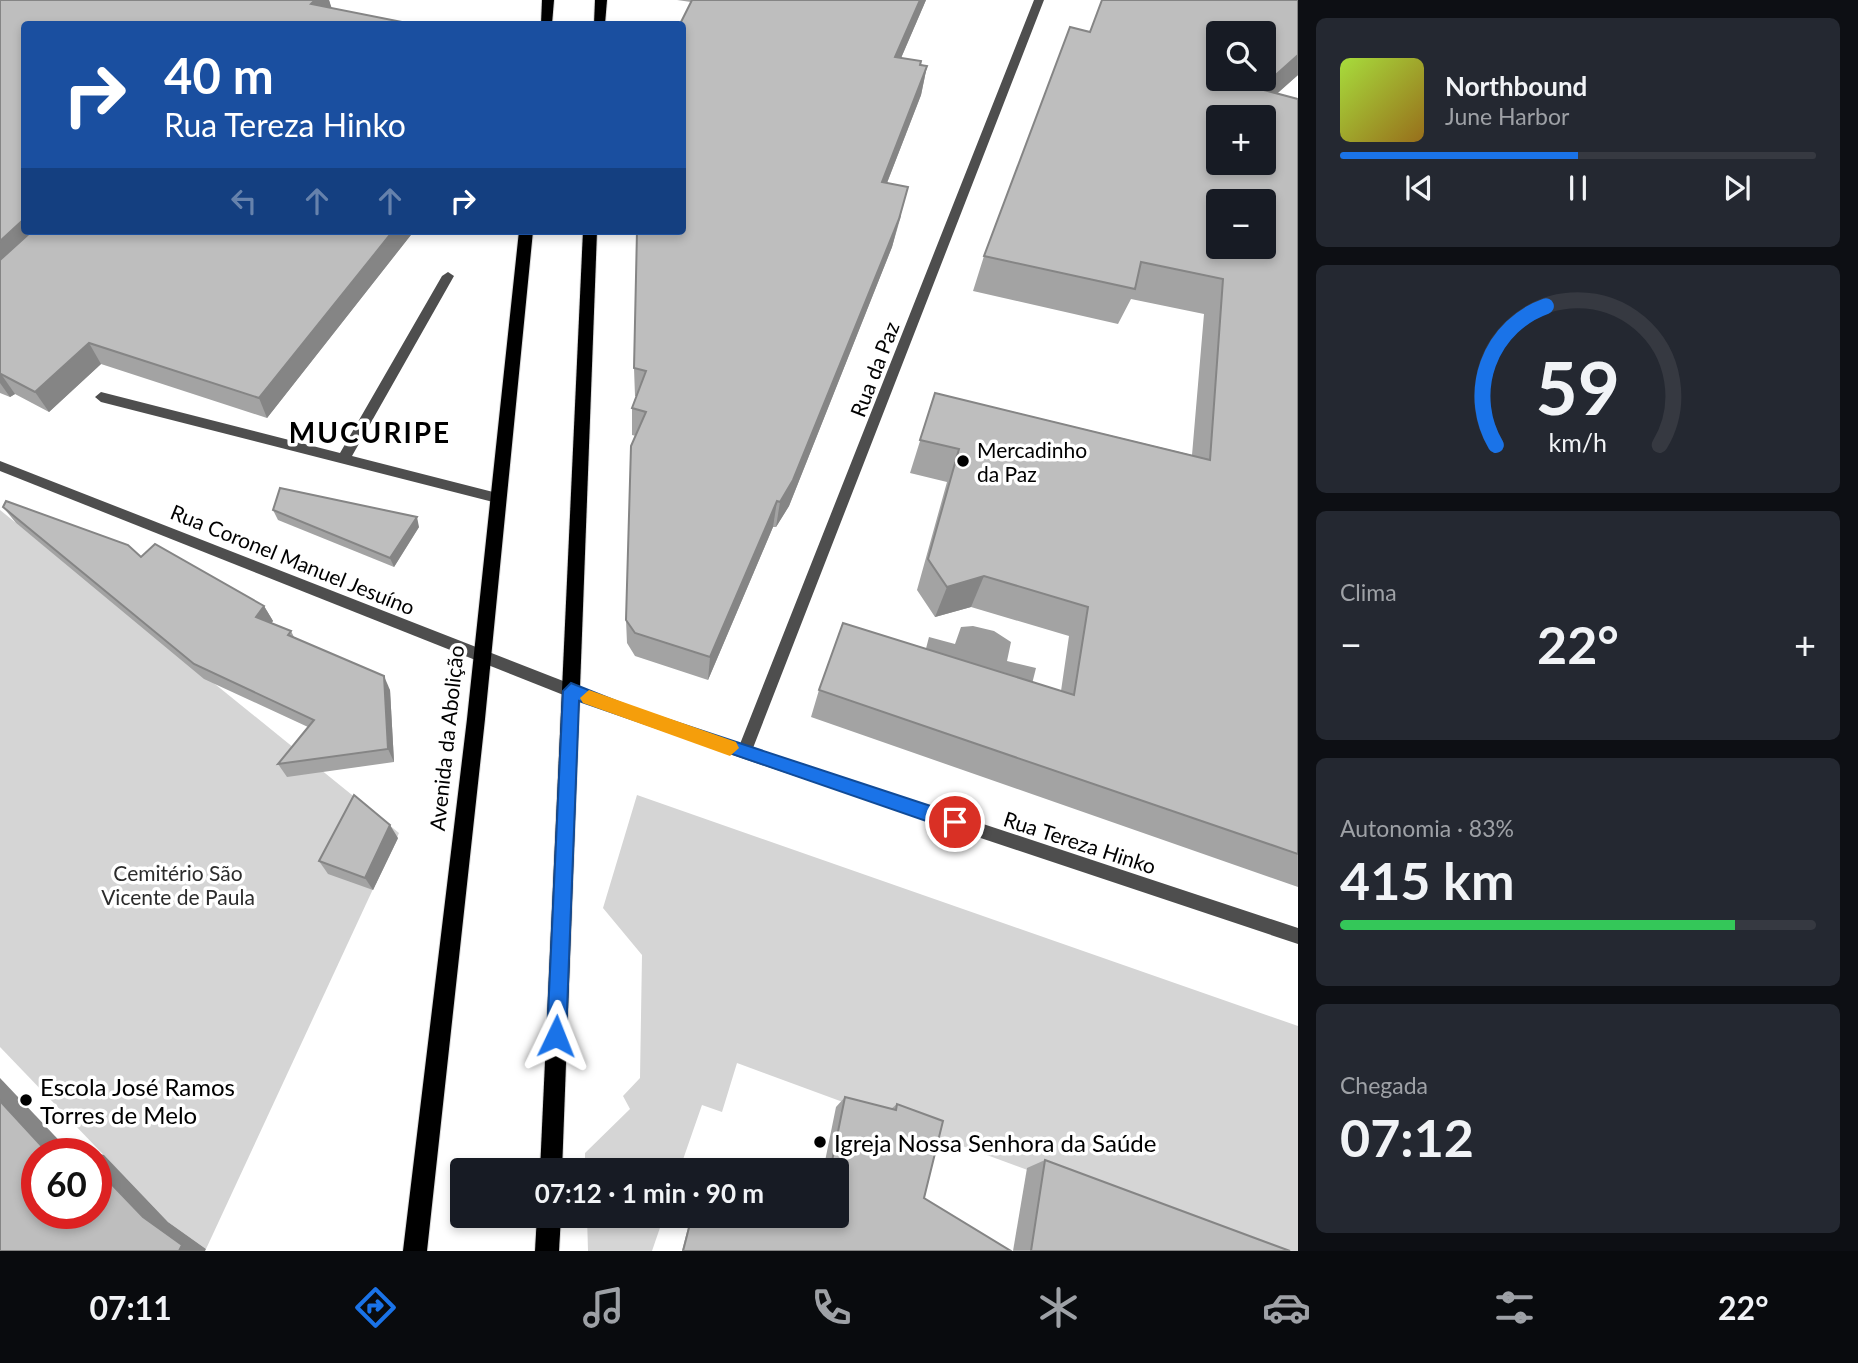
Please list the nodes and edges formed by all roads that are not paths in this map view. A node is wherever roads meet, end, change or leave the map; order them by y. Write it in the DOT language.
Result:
graph roads {
  1 [pos="548,0"];
  2 [pos="601,0"];
  3 [pos="1040,0"];
  4 [pos="547,21"];
  5 [pos="600,21"];
  6 [pos="526,235"];
  7 [pos="590,235"];
  8 [pos="448,276"];
  9 [pos="101,397"];
  10 [pos="343,460"];
  11 [pos="0,466"];
  12 [pos="497,498"];
  13 [pos="482,656"];
  14 [pos="571,691"];
  15 [pos="744,752"];
  16 [pos="1298,936"];
  17 [pos="552,1158"];
  18 [pos="548,1228"];
  19 [pos="415,1251"];
  20 [pos="547,1251"];
  1 -- 4 [label="main road"];
  2 -- 5 [label="main road"];
  3 -- 15 [label="street, Rua da Paz"];
  6 -- 12 [label="main road, Avenida da Abolição"];
  7 -- 14 [label="main road"];
  8 -- 10 [label="street"];
  9 -- 10 [label="street"];
  10 -- 12 [label="street"];
  11 -- 13 [label="street, Rua Coronel Manuel Jesuíno"];
  12 -- 13 [label="main road, Avenida da Abolição"];
  13 -- 14 [label="street, Rua Coronel Manuel Jesuíno"];
  13 -- 19 [label="main road, Avenida da Abolição"];
  14 -- 15 [label="street, Rua Tereza Hinko"];
  14 -- 17 [label="main road"];
  15 -- 16 [label="street, Rua Tereza Hinko"];
  18 -- 20 [label="main road"];
}
